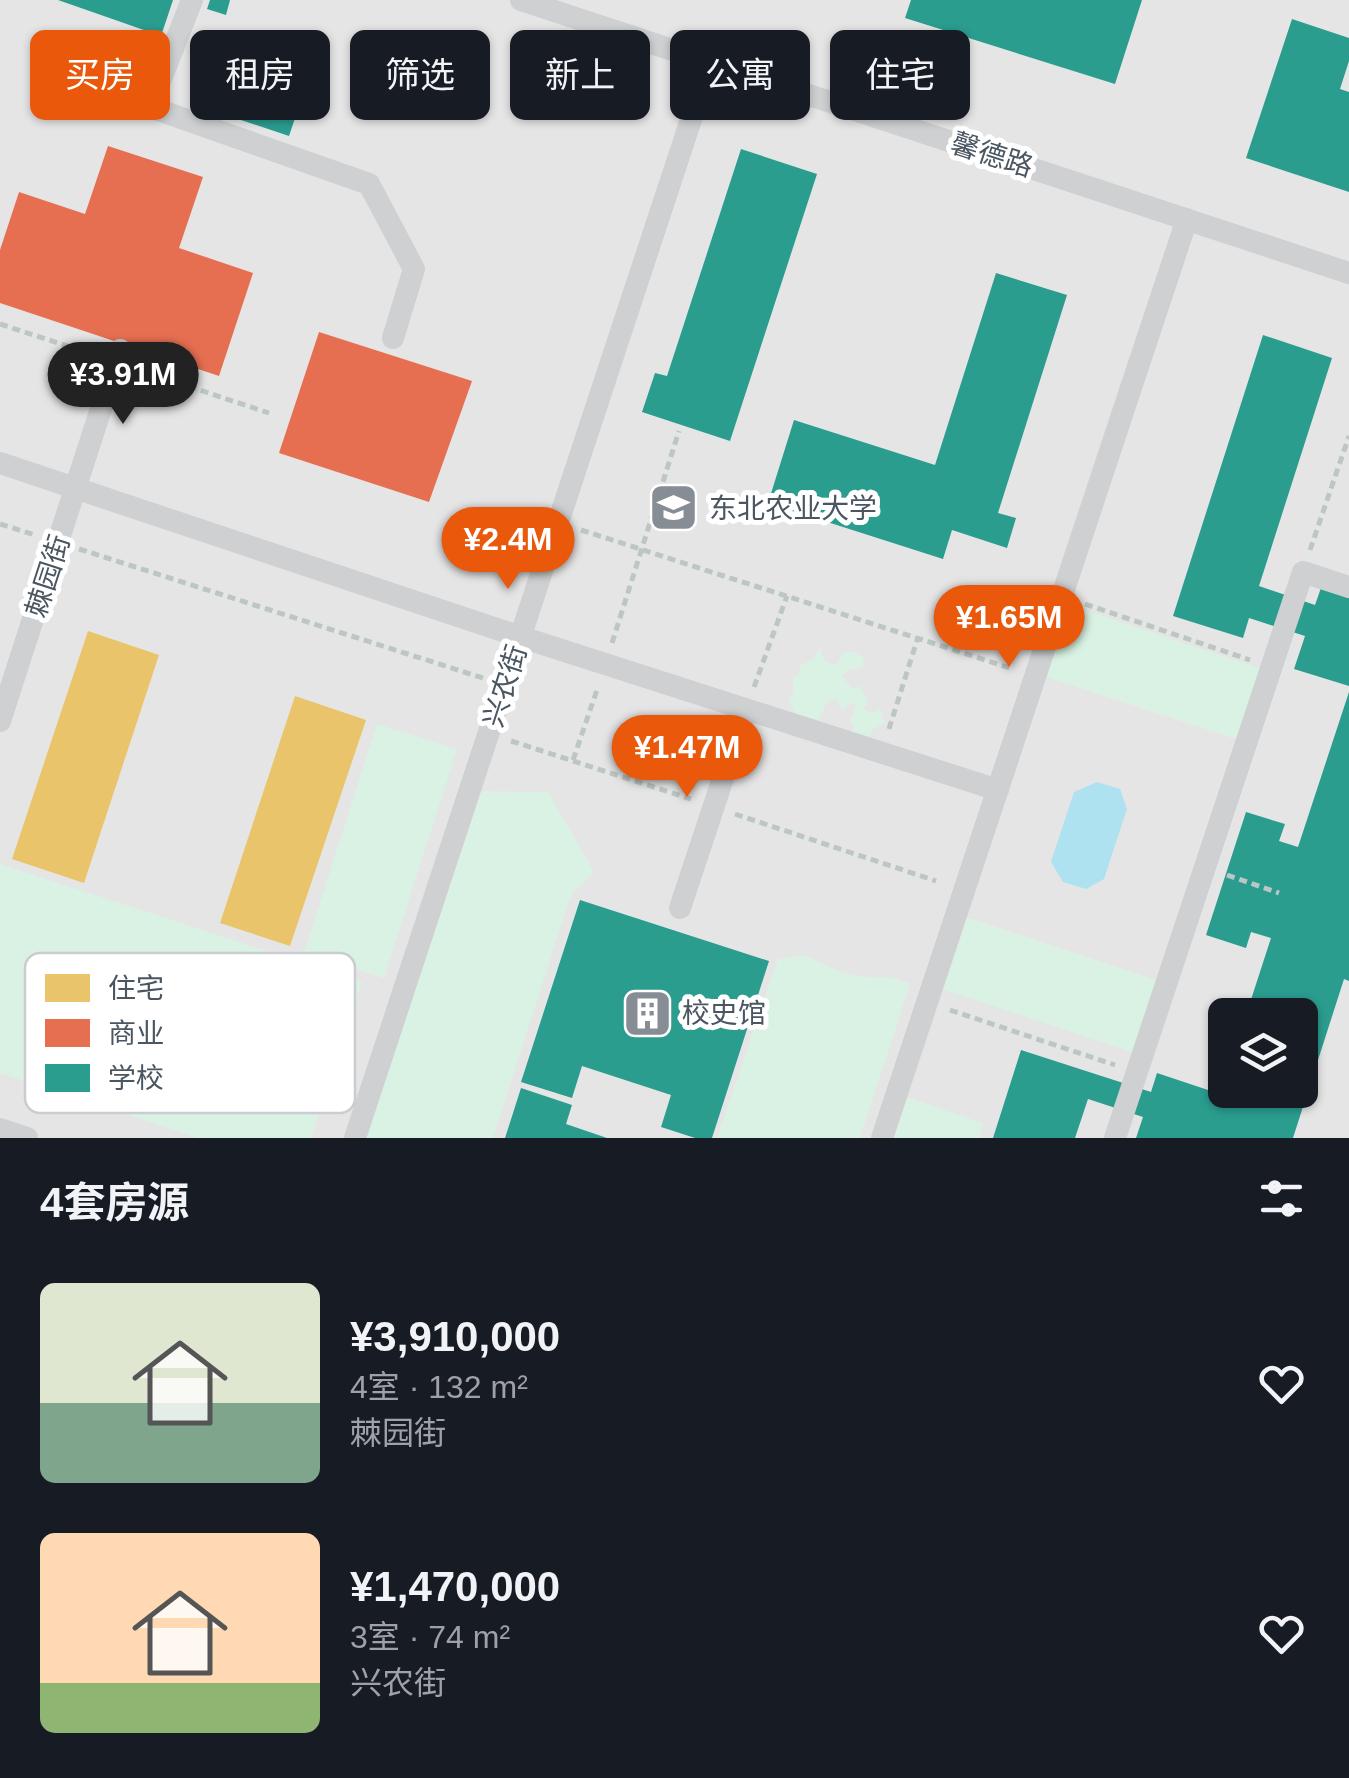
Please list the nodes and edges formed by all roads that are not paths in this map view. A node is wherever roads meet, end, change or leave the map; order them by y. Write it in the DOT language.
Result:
graph roads {
  1 [pos="192,0"];
  2 [pos="521,0"];
  3 [pos="670,49"];
  4 [pos="810,95"];
  5 [pos="691,120"];
  6 [pos="1187,219"];
  7 [pos="1349,273"];
  8 [pos="393,338"];
  9 [pos="120,350"];
  10 [pos="0,463"];
  11 [pos="77,488"];
  12 [pos="1349,587"];
  13 [pos="520,637"];
  14 [pos="746,709"];
  15 [pos="0,722"];
  16 [pos="998,790"];
  17 [pos="680,908"];
  18 [pos="0,1129"];
  19 [pos="27,1138"];
  20 [pos="355,1138"];
  21 [pos="882,1138"];
  22 [pos="1115,1138"];
  1 -- 8 [label="street"];
  2 -- 3 [label="street, 馨德路"];
  4 -- 6 [label="street, 馨德路"];
  5 -- 13 [label="street, 兴农街"];
  6 -- 7 [label="street, 馨德路"];
  6 -- 16 [label="street"];
  9 -- 11 [label="street, 棘园街"];
  10 -- 11 [label="street"];
  11 -- 13 [label="street"];
  11 -- 15 [label="street, 棘园街"];
  12 -- 22 [label="street"];
  13 -- 14 [label="street"];
  13 -- 20 [label="street, 兴农街"];
  14 -- 16 [label="street"];
  14 -- 17 [label="street"];
  16 -- 21 [label="street"];
  18 -- 19 [label="street"];
}
